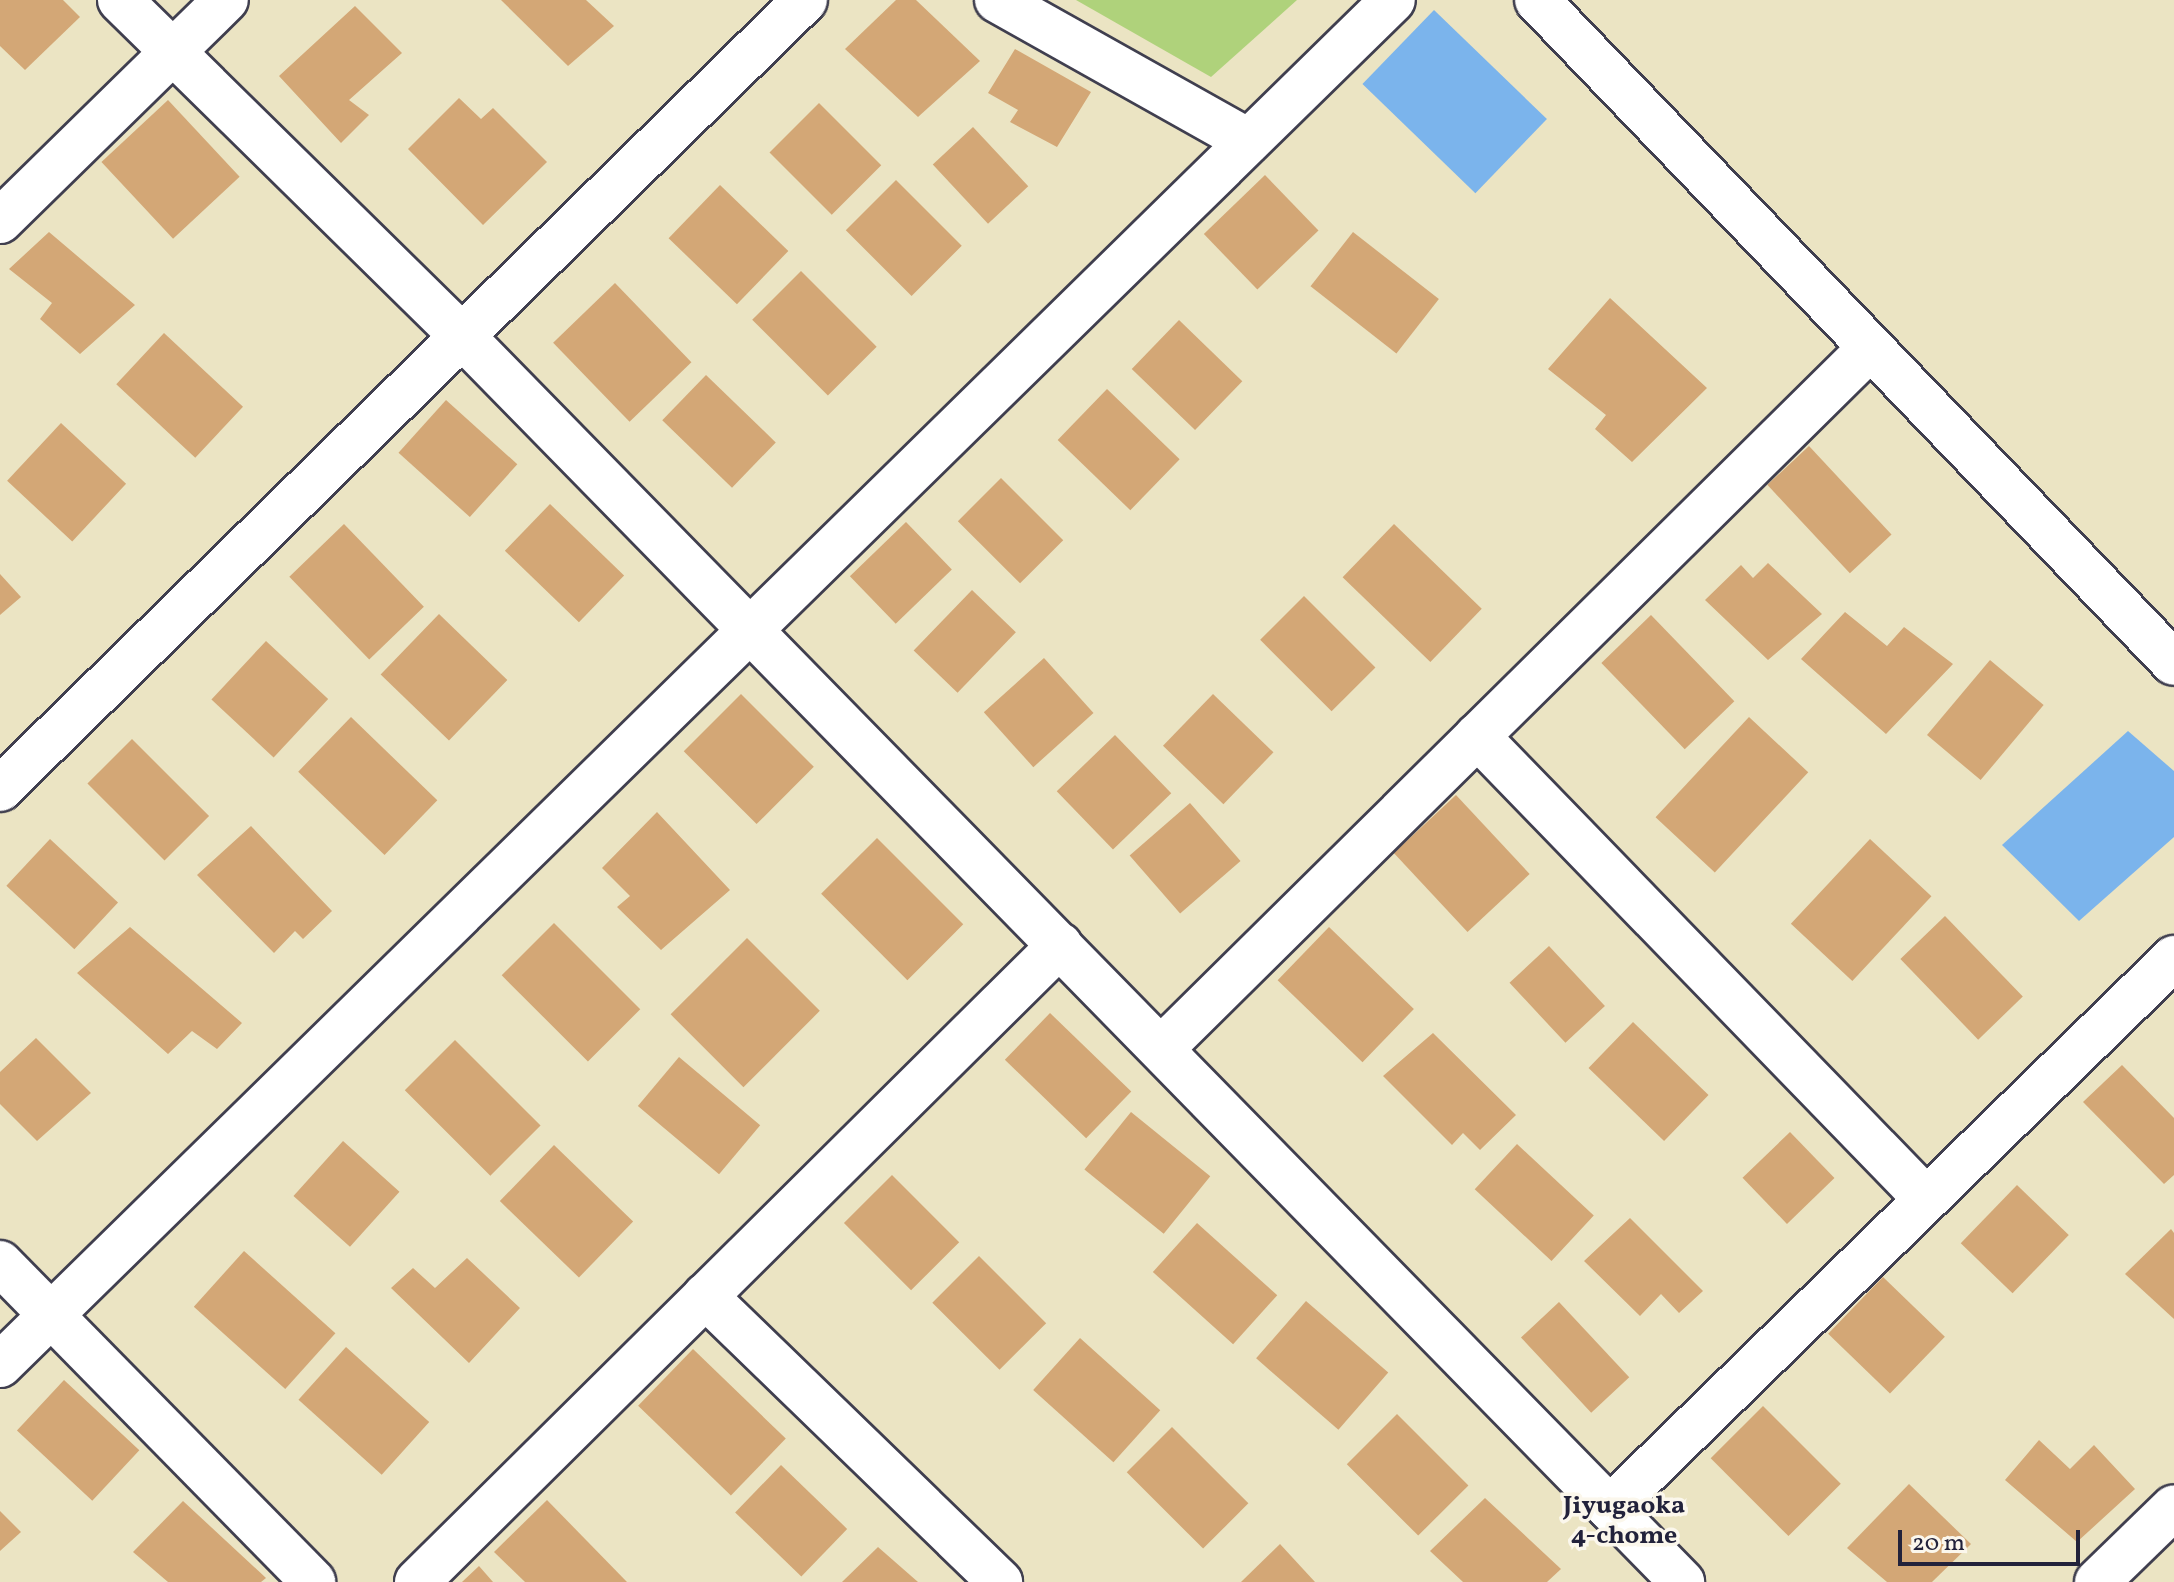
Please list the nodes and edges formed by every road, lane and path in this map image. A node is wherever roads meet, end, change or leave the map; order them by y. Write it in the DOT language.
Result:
graph roads {
  1 [pos="120,0"];
  2 [pos="226,0"];
  3 [pos="805,0"];
  4 [pos="997,0"];
  5 [pos="1393,0"];
  6 [pos="1537,0"];
  7 [pos="172,51"];
  8 [pos="1248,141"];
  9 [pos="0,221"];
  10 [pos="462,336"];
  11 [pos="1870,348"];
  12 [pos="751,629"];
  13 [pos="2174,663"];
  14 [pos="1477,736"];
  15 [pos="0,789"];
  16 [pos="1060,945"];
  17 [pos="2174,958"];
  18 [pos="1161,1049"];
  19 [pos="1925,1198"];
  20 [pos="0,1263"];
  21 [pos="705,1296"];
  22 [pos="51,1315"];
  23 [pos="0,1365"];
  24 [pos="2174,1507"];
  25 [pos="1610,1508"];
  26 [pos="313,1582"];
  27 [pos="417,1582"];
  28 [pos="1000,1582"];
  29 [pos="1682,1582"];
  30 [pos="2097,1582"];
  1 -- 7 [label="street"];
  2 -- 7 [label="street"];
  3 -- 10 [label="street"];
  4 -- 8 [label="street"];
  5 -- 8 [label="street"];
  6 -- 11 [label="street"];
  7 -- 9 [label="street"];
  7 -- 10 [label="street"];
  8 -- 12 [label="street"];
  10 -- 12 [label="street"];
  10 -- 15 [label="street"];
  11 -- 13 [label="street"];
  11 -- 14 [label="street"];
  12 -- 16 [label="street"];
  12 -- 22 [label="street"];
  14 -- 18 [label="street"];
  14 -- 19 [label="street"];
  16 -- 18 [label="street"];
  16 -- 21 [label="street"];
  17 -- 19 [label="street"];
  18 -- 25 [label="street"];
  19 -- 25 [label="street"];
  20 -- 22 [label="street"];
  21 -- 27 [label="street"];
  21 -- 28 [label="street"];
  22 -- 23 [label="street"];
  22 -- 26 [label="street"];
  24 -- 30 [label="street"];
  25 -- 29 [label="street"];
}
